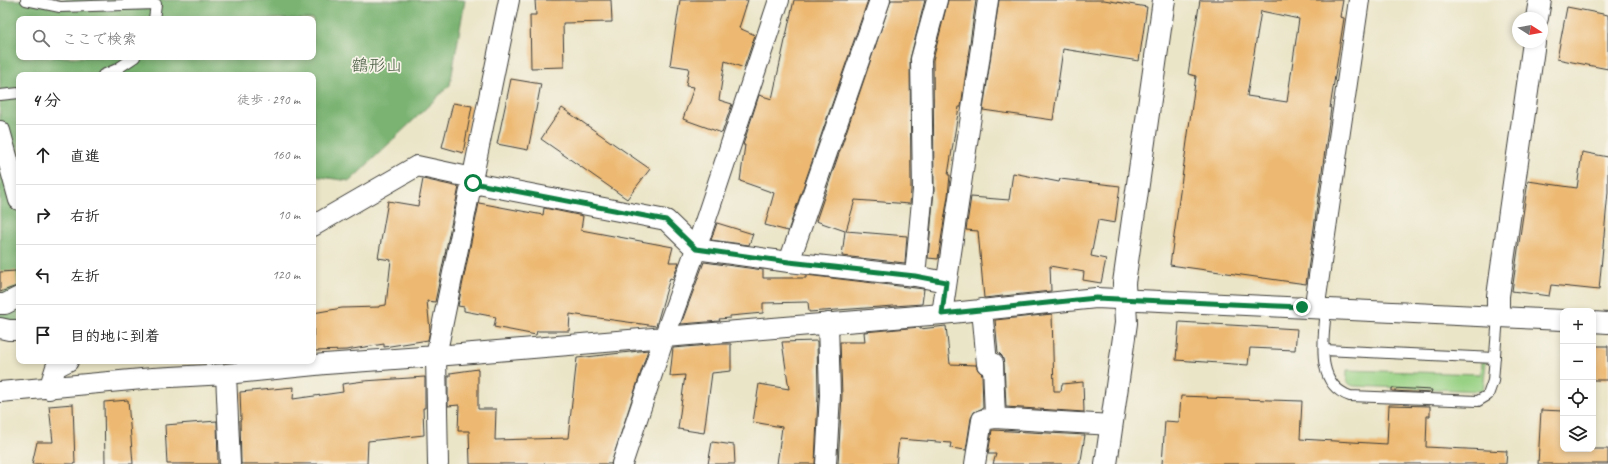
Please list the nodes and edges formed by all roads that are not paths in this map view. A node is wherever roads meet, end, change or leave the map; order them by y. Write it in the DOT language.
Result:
graph roads {
  1 [pos="26,0"];
  2 [pos="509,0"];
  3 [pos="779,0"];
  4 [pos="880,0"];
  5 [pos="937,0"];
  6 [pos="988,0"];
  7 [pos="1164,0"];
  8 [pos="1359,0"];
  9 [pos="1540,0"];
  10 [pos="1538,12"];
  11 [pos="154,16"];
  12 [pos="1533,48"];
  13 [pos="130,60"];
  14 [pos="110,72"];
  15 [pos="16,93"];
  16 [pos="0,95"];
  17 [pos="0,131"];
  18 [pos="473,180"];
  19 [pos="16,189"];
  20 [pos="316,224"];
  21 [pos="696,249"];
  22 [pos="789,262"];
  23 [pos="915,276"];
  24 [pos="946,282"];
  25 [pos="16,298"];
  26 [pos="1125,299"];
  27 [pos="0,304"];
  28 [pos="1321,308"];
  29 [pos="982,309"];
  30 [pos="942,314"];
  31 [pos="1498,316"];
  32 [pos="1560,320"];
  33 [pos="1596,322"];
  34 [pos="828,323"];
  35 [pos="1608,323"];
  36 [pos="0,328"];
  37 [pos="16,330"];
  38 [pos="664,338"];
  39 [pos="1324,350"];
  40 [pos="436,356"];
  41 [pos="1495,358"];
  42 [pos="61,364"];
  43 [pos="226,374"];
  44 [pos="49,388"];
  45 [pos="0,392"];
  46 [pos="995,418"];
  47 [pos="1112,425"];
  48 [pos="230,464"];
  49 [pos="438,464"];
  50 [pos="622,464"];
  51 [pos="826,464"];
  52 [pos="975,464"];
  53 [pos="1106,464"];
  1 -- 11 [label="lane"];
  2 -- 18 [label="street"];
  3 -- 21 [label="street"];
  4 -- 22 [label="street"];
  5 -- 23 [label="street"];
  6 -- 24 [label="street"];
  7 -- 26 [label="street"];
  8 -- 28 [label="street"];
  9 -- 10 [label="street"];
  12 -- 31 [label="street"];
  13 -- 14 [label="lane"];
  15 -- 16 [label="lane"];
  17 -- 19 [label="street"];
  18 -- 20 [label="street"];
  18 -- 21 [label="street"];
  18 -- 40 [label="street"];
  21 -- 22 [label="street"];
  21 -- 38 [label="street"];
  22 -- 23 [label="street"];
  23 -- 24 [label="street"];
  24 -- 30 [label="street"];
  25 -- 27 [label="street"];
  26 -- 28 [label="street"];
  26 -- 29 [label="street"];
  26 -- 47 [label="street"];
  28 -- 31 [label="street"];
  28 -- 39 [label="lane"];
  29 -- 30 [label="street"];
  29 -- 46 [label="street"];
  30 -- 34 [label="street"];
  31 -- 32 [label="street"];
  31 -- 41 [label="lane"];
  33 -- 35 [label="street"];
  34 -- 38 [label="street"];
  34 -- 51 [label="street"];
  36 -- 37 [label="street"];
  38 -- 40 [label="street"];
  38 -- 50 [label="street"];
  39 -- 41 [label="lane"];
  39 -- 41 [label="lane"];
  40 -- 43 [label="street"];
  40 -- 49 [label="street"];
  42 -- 44 [label="street"];
  43 -- 44 [label="street"];
  43 -- 48 [label="street"];
  44 -- 45 [label="street"];
  46 -- 47 [label="street"];
  46 -- 52 [label="street"];
  47 -- 53 [label="street"];
}
